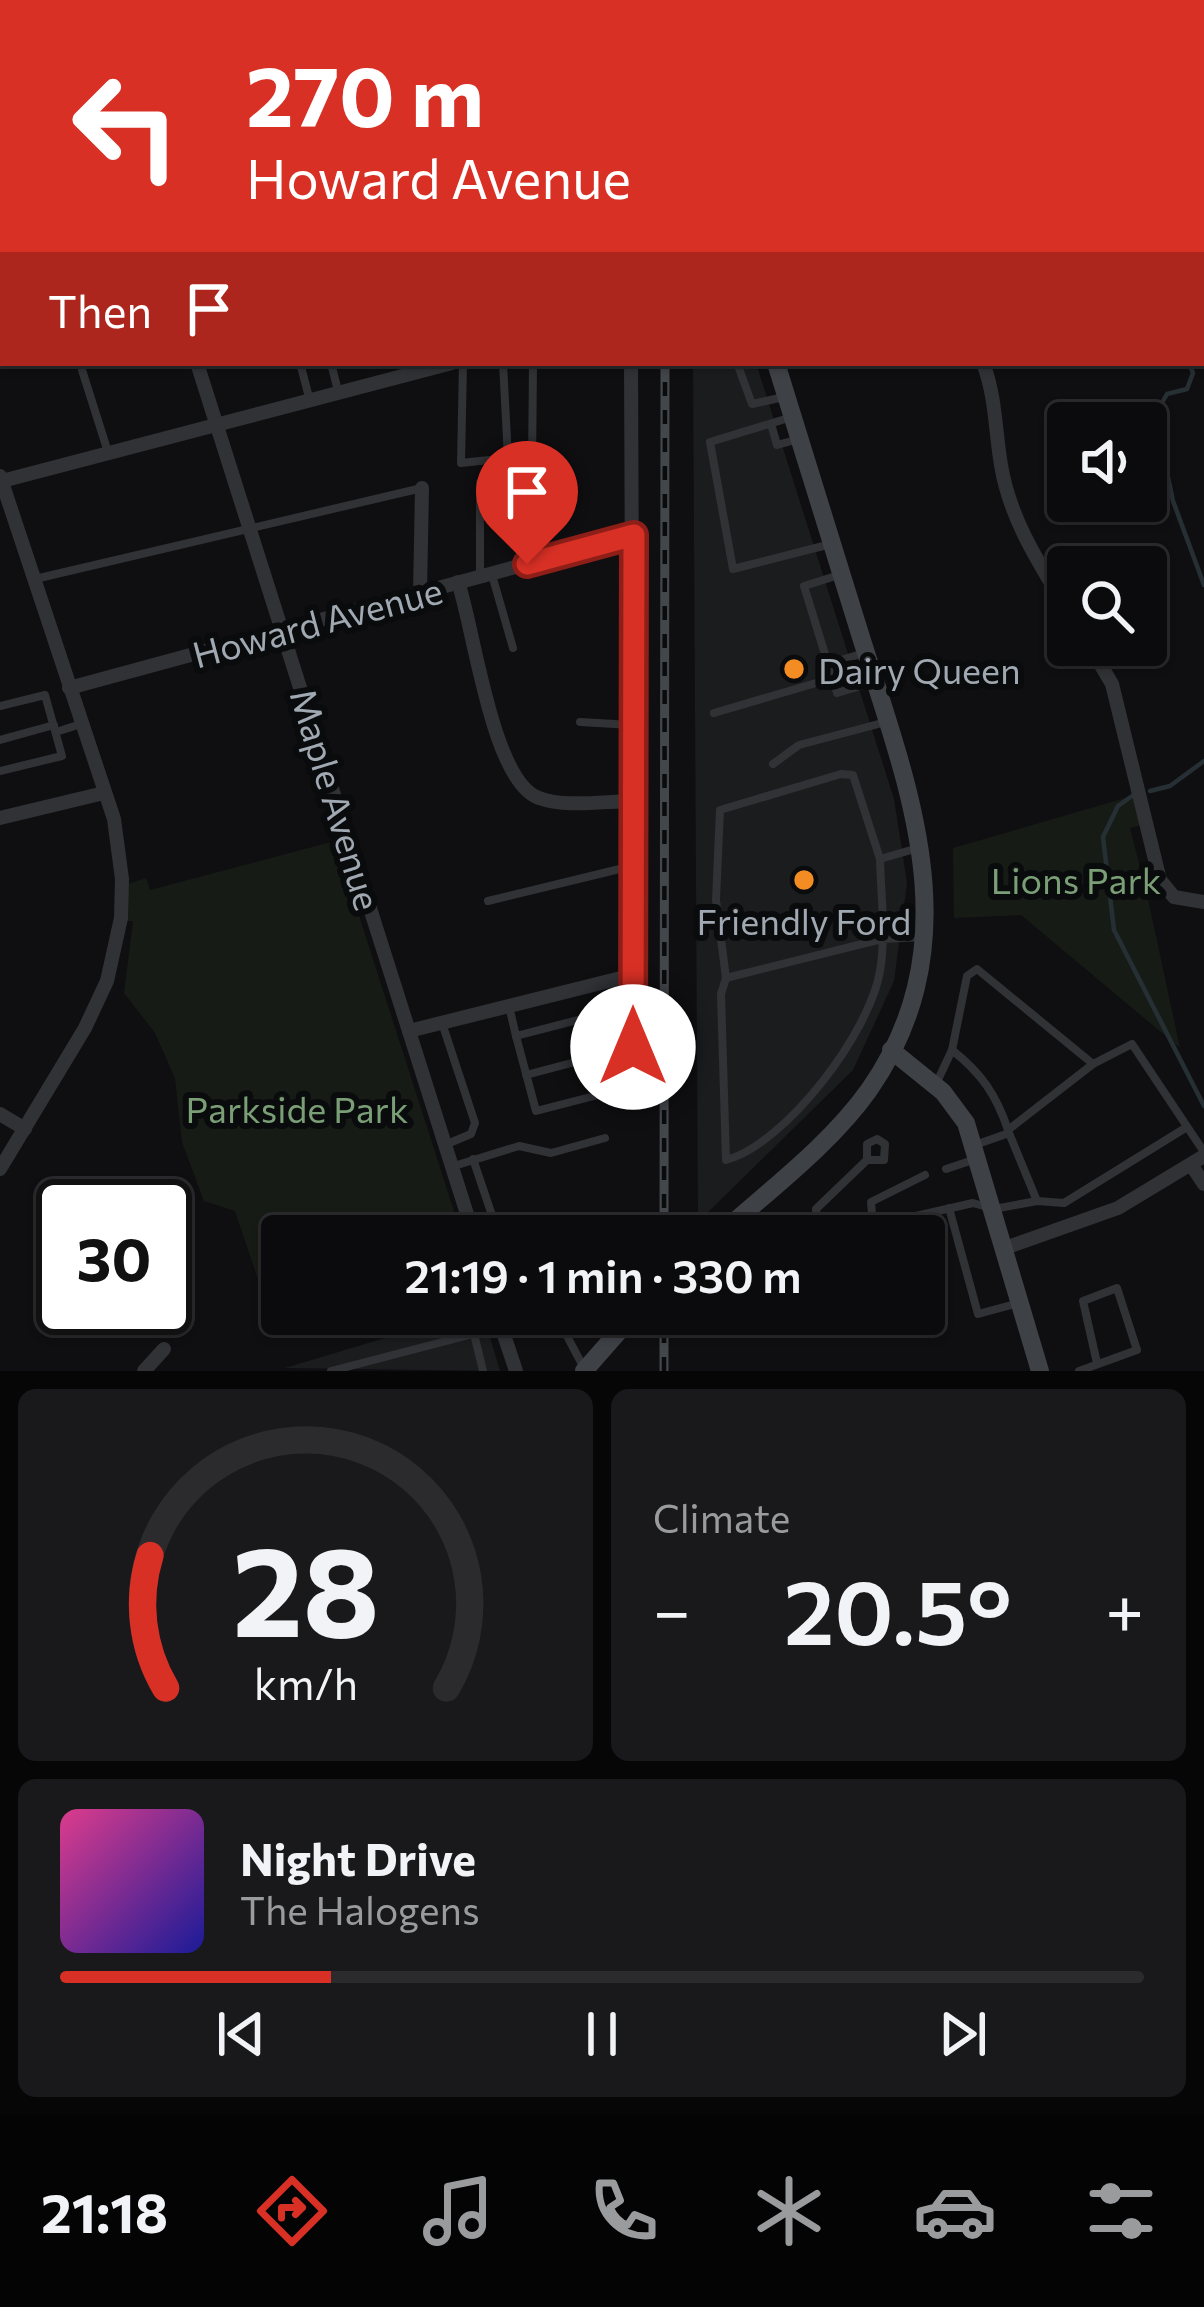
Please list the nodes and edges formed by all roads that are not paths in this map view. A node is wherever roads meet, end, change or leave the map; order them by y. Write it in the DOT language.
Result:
graph roads {
  1 [pos="198,366"];
  2 [pos="302,366"];
  3 [pos="332,366"];
  4 [pos="430,366"];
  5 [pos="463,366"];
  6 [pos="503,366"];
  7 [pos="533,366"];
  8 [pos="632,366"];
  9 [pos="738,366"];
  10 [pos="777,366"];
  11 [pos="984,366"];
  12 [pos="82,370"];
  13 [pos="339,393"];
  14 [pos="786,396"];
  15 [pos="310,400"];
  16 [pos="793,417"];
  17 [pos="771,424"];
  18 [pos="218,425"];
  19 [pos="799,439"];
  20 [pos="109,454"];
  21 [pos="1,479"];
  22 [pos="422,488"];
  23 [pos="251,526"];
  24 [pos="634,535"];
  25 [pos="832,544"];
  26 [pos="842,574"];
  27 [pos="1047,574"];
  28 [pos="486,575"];
  29 [pos="34,580"];
  30 [pos="458,582"];
  31 [pos="420,593"];
  32 [pos="284,629"];
  33 [pos="513,648"];
  34 [pos="866,652"];
  35 [pos="828,664"];
  36 [pos="1101,666"];
  37 [pos="832,678"];
  38 [pos="875,681"];
  39 [pos="69,688"];
  40 [pos="0,706"];
  41 [pos="714,712"];
  42 [pos="580,722"];
  43 [pos="887,722"];
  44 [pos="81,724"];
  45 [pos="634,724"];
  46 [pos="55,729"];
  47 [pos="0,740"];
  48 [pos="773,764"];
  49 [pos="0,771"];
  50 [pos="104,793"];
  51 [pos="634,801"];
  52 [pos="0,818"];
  53 [pos="922,847"];
  54 [pos="880,859"];
  55 [pos="633,866"];
  56 [pos="488,901"];
  57 [pos="1204,902"];
  58 [pos="924,937"];
  59 [pos="882,939"];
  60 [pos="633,975"];
  61 [pos="726,978"];
  62 [pos="508,1006"];
  63 [pos="633,1006"];
  64 [pos="442,1023"];
  65 [pos="410,1031"];
  66 [pos="516,1036"];
  67 [pos="633,1047"];
  68 [pos="891,1050"];
  69 [pos="952,1050"];
  70 [pos="1093,1064"];
  71 [pos="526,1075"];
  72 [pos="634,1086"];
  73 [pos="935,1086"];
  74 [pos="0,1114"];
  75 [pos="1187,1126"];
  76 [pos="25,1129"];
  77 [pos="1008,1131"];
  78 [pos="605,1138"];
  79 [pos="446,1145"];
  80 [pos="977,1152"];
  81 [pos="1200,1158"];
  82 [pos="473,1159"];
  83 [pos="867,1160"];
  84 [pos="452,1167"];
  85 [pos="0,1169"];
  86 [pos="946,1169"];
  87 [pos="925,1174"];
  88 [pos="1204,1184"];
  89 [pos="482,1185"];
  90 [pos="461,1193"];
  91 [pos="1037,1201"];
  92 [pos="949,1208"];
  93 [pos="994,1209"];
  94 [pos="468,1215"];
  95 [pos="492,1215"];
  96 [pos="740,1215"];
  97 [pos="817,1215"];
  98 [pos="872,1215"];
  99 [pos="919,1215"];
  100 [pos="1005,1248"];
  101 [pos="1021,1303"];
  102 [pos="470,1335"];
  103 [pos="474,1335"];
  104 [pos="504,1335"];
  105 [pos="570,1335"];
  106 [pos="613,1335"];
  107 [pos="164,1349"];
  108 [pos="1097,1363"];
  109 [pos="144,1371"];
  110 [pos="332,1371"];
  111 [pos="483,1371"];
  112 [pos="515,1371"];
  113 [pos="584,1371"];
  114 [pos="1040,1371"];
  115 [pos="1079,1371"];
  1 -- 18 [label="street, Maple Avenue"];
  2 -- 15 [label="lane"];
  3 -- 13 [label="lane"];
  4 -- 13 [label="street"];
  5 -- 6 [label="lane"];
  7 -- 28 [label="lane"];
  8 -- 24 [label="street"];
  9 -- 14 [label="lane"];
  10 -- 14 [label="main road"];
  11 -- 27 [label="street"];
  12 -- 20 [label="lane"];
  13 -- 15 [label="street"];
  14 -- 16 [label="main road"];
  15 -- 18 [label="street"];
  16 -- 17 [label="lane"];
  16 -- 19 [label="main road"];
  17 -- 19 [label="lane"];
  17 -- 25 [label="lane"];
  18 -- 20 [label="street"];
  18 -- 23 [label="street, Maple Avenue"];
  19 -- 25 [label="main road"];
  20 -- 21 [label="street"];
  21 -- 29 [label="street"];
  22 -- 23 [label="lane"];
  22 -- 31 [label="street"];
  23 -- 29 [label="lane"];
  23 -- 32 [label="street, Maple Avenue"];
  24 -- 28 [label="street, Howard Avenue"];
  24 -- 45 [label="street"];
  25 -- 26 [label="main road"];
  26 -- 34 [label="main road"];
  26 -- 35 [label="lane"];
  28 -- 30 [label="street, Howard Avenue"];
  28 -- 33 [label="lane"];
  29 -- 39 [label="street"];
  30 -- 31 [label="street, Howard Avenue"];
  30 -- 51 [label="street"];
  31 -- 32 [label="street, Howard Avenue"];
  32 -- 39 [label="street, Howard Avenue"];
  32 -- 65 [label="street, Maple Avenue"];
  34 -- 35 [label="lane"];
  34 -- 38 [label="main road"];
  35 -- 37 [label="lane"];
  36 -- 57 [label="street"];
  37 -- 38 [label="lane"];
  37 -- 41 [label="lane"];
  38 -- 43 [label="main road"];
  39 -- 44 [label="street"];
  40 -- 46 [label="lane"];
  42 -- 45 [label="lane"];
  43 -- 48 [label="lane"];
  43 -- 53 [label="main road"];
  44 -- 46 [label="lane"];
  44 -- 50 [label="street"];
  45 -- 51 [label="street"];
  46 -- 47 [label="lane"];
  46 -- 49 [label="lane"];
  50 -- 52 [label="street"];
  50 -- 76 [label="street"];
  51 -- 55 [label="street"];
  53 -- 54 [label="lane"];
  53 -- 58 [label="main road"];
  54 -- 59 [label="lane"];
  54 -- 61 [label="lane"];
  55 -- 56 [label="lane"];
  55 -- 60 [label="street"];
  58 -- 59 [label="lane"];
  58 -- 68 [label="main road"];
  59 -- 61 [label="lane"];
  59 -- 61 [label="lane"];
  60 -- 62 [label="street"];
  60 -- 63 [label="street"];
  62 -- 64 [label="street"];
  62 -- 66 [label="lane"];
  63 -- 66 [label="lane"];
  63 -- 67 [label="street"];
  64 -- 65 [label="street"];
  64 -- 79 [label="lane"];
  65 -- 79 [label="street, Maple Avenue"];
  66 -- 71 [label="lane"];
  67 -- 71 [label="lane"];
  67 -- 72 [label="street"];
  68 -- 73 [label="main road"];
  68 -- 96 [label="main road"];
  69 -- 70 [label="lane"];
  69 -- 73 [label="lane"];
  69 -- 77 [label="lane"];
  70 -- 75 [label="lane"];
  70 -- 77 [label="lane"];
  71 -- 72 [label="lane"];
  73 -- 80 [label="main road"];
  74 -- 76 [label="street"];
  75 -- 81 [label="lane"];
  75 -- 91 [label="lane"];
  76 -- 85 [label="street"];
  77 -- 80 [label="lane"];
  77 -- 91 [label="lane"];
  78 -- 82 [label="lane"];
  79 -- 84 [label="street, Maple Avenue"];
  80 -- 86 [label="lane"];
  80 -- 93 [label="main road"];
  81 -- 88 [label="street"];
  81 -- 100 [label="street"];
  82 -- 84 [label="lane"];
  82 -- 89 [label="lane"];
  83 -- 97 [label="lane"];
  84 -- 90 [label="street, Maple Avenue"];
  87 -- 98 [label="lane"];
  89 -- 90 [label="lane"];
  89 -- 95 [label="lane"];
  90 -- 94 [label="street, Maple Avenue"];
  91 -- 93 [label="lane"];
  92 -- 93 [label="lane"];
  92 -- 99 [label="lane"];
  92 -- 101 [label="lane"];
  93 -- 100 [label="main road"];
  100 -- 101 [label="main road"];
  101 -- 114 [label="main road"];
  102 -- 110 [label="lane"];
  103 -- 111 [label="lane"];
  104 -- 112 [label="street"];
  105 -- 113 [label="lane"];
  106 -- 113 [label="main road"];
  107 -- 109 [label="street"];
  108 -- 108 [label="lane"];
  108 -- 115 [label="lane"];
}
